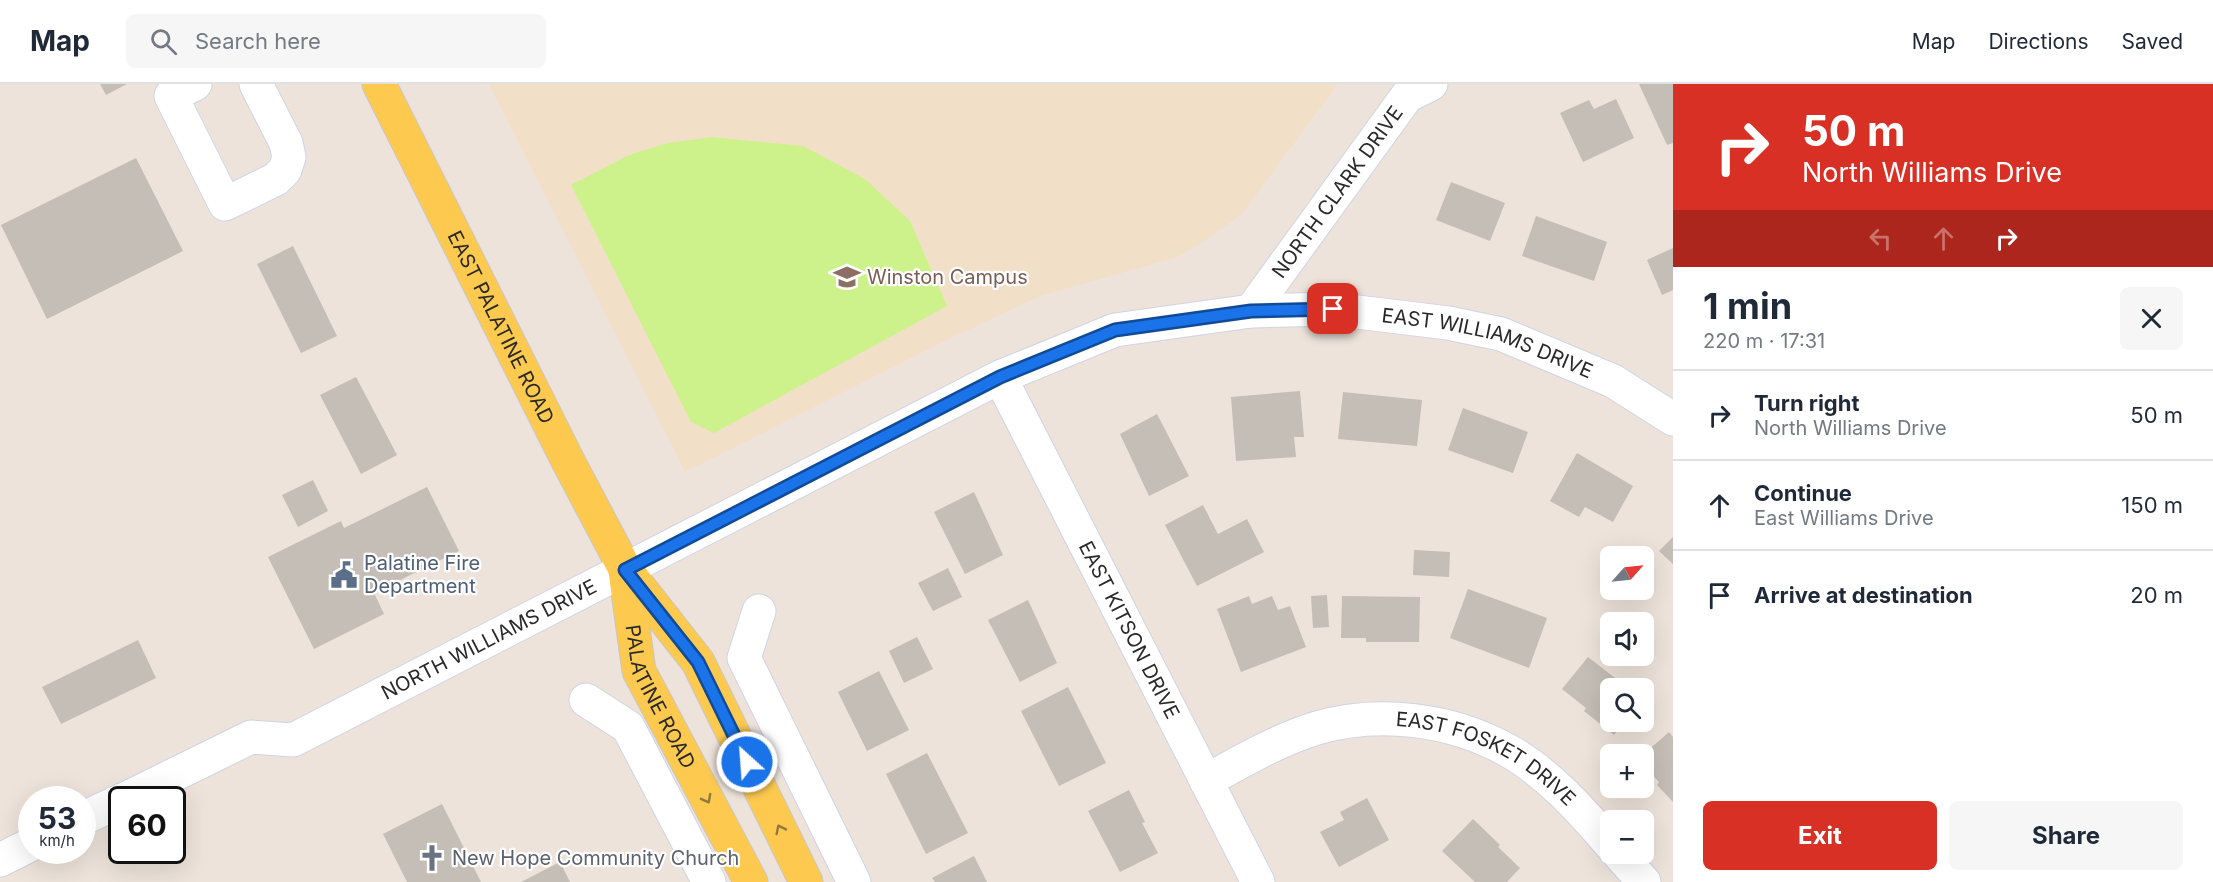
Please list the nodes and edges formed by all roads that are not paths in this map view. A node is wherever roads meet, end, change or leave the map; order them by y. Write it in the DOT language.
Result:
graph roads {
  1 [pos="195,84"];
  2 [pos="256,84"];
  3 [pos="379,84"];
  4 [pos="1411,88"];
  5 [pos="1251,311"];
  6 [pos="1000,377"];
  7 [pos="1673,419"];
  8 [pos="625,570"];
  9 [pos="759,611"];
  10 [pos="586,700"];
  11 [pos="1206,781"];
  12 [pos="151,786"];
  13 [pos="1600,833"];
  14 [pos="18,851"];
  15 [pos="0,860"];
  16 [pos="1628,864"];
  17 [pos="709,882"];
  18 [pos="751,882"];
  19 [pos="806,882"];
  20 [pos="854,882"];
  21 [pos="1258,882"];
  22 [pos="1644,882"];
  1 -- 2 [label="street"];
  3 -- 8 [label="main road, EAST PALATINE ROAD"];
  4 -- 5 [label="street, NORTH CLARK DRIVE"];
  5 -- 6 [label="street, NORTH WILLIAMS DRIVE"];
  5 -- 7 [label="street, EAST WILLIAMS DRIVE"];
  6 -- 8 [label="street, NORTH WILLIAMS DRIVE"];
  6 -- 11 [label="street, EAST KITSON DRIVE"];
  8 -- 12 [label="street, NORTH WILLIAMS DRIVE"];
  8 -- 18 [label="main road, PALATINE ROAD, one-way"];
  19 -- 8 [label="main road, PALATINE ROAD, one-way"];
  9 -- 20 [label="street"];
  10 -- 17 [label="street, PALATINE ROAD"];
  11 -- 13 [label="street, EAST FOSKET DRIVE"];
  11 -- 21 [label="street, EAST KITSON DRIVE"];
  14 -- 15 [label="street"];
  16 -- 22 [label="street"];
}
